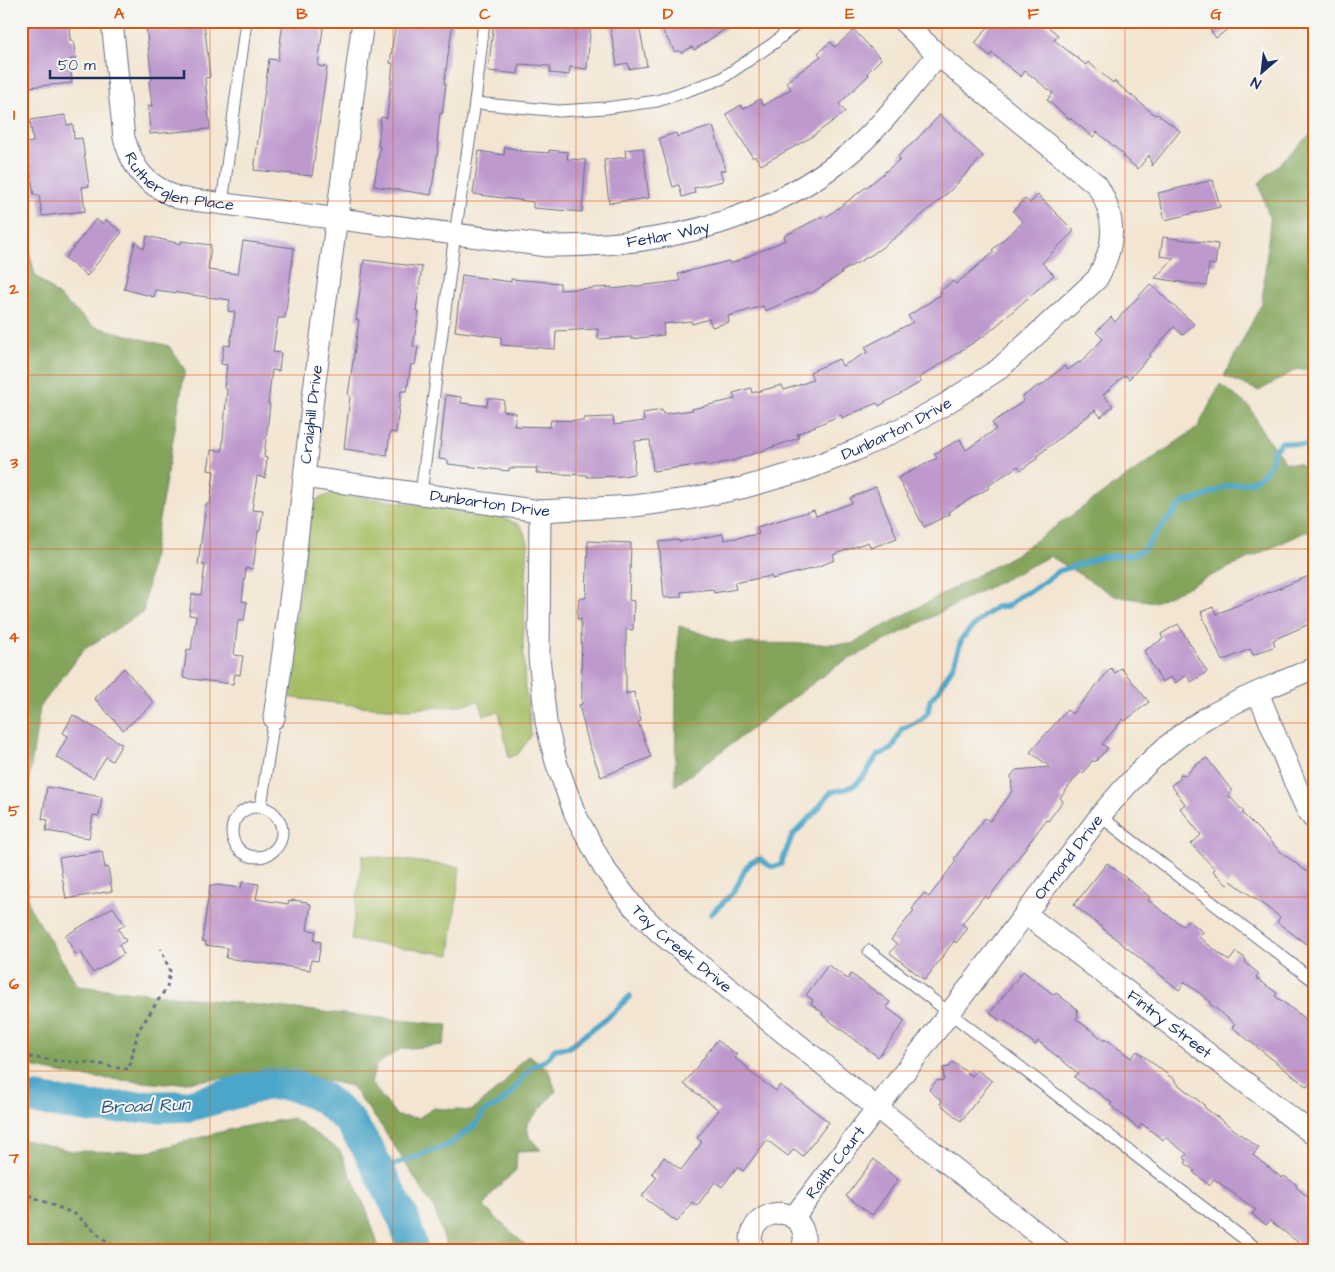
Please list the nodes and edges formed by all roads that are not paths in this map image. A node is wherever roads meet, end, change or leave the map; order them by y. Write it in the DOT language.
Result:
graph roads {
  1 [pos="112,21"];
  2 [pos="246,21"];
  3 [pos="363,21"];
  4 [pos="484,21"];
  5 [pos="798,21"];
  6 [pos="903,21"];
  7 [pos="938,55"];
  8 [pos="475,103"];
  9 [pos="222,204"];
  10 [pos="337,219"];
  11 [pos="454,234"];
  12 [pos="304,477"];
  13 [pos="421,493"];
  14 [pos="540,511"];
  15 [pos="1314,668"];
  16 [pos="1258,692"];
  17 [pos="274,718"];
  18 [pos="260,807"];
  19 [pos="1100,816"];
  20 [pos="1314,819"];
  21 [pos="1026,914"];
  22 [pos="869,951"];
  23 [pos="1314,981"];
  24 [pos="949,1013"];
  25 [pos="877,1108"];
  26 [pos="1314,1135"];
  27 [pos="794,1218"];
  28 [pos="754,1251"];
  29 [pos="802,1251"];
  30 [pos="1060,1251"];
  31 [pos="1260,1251"];
  1 -- 9 [label="street, Rutherglen Place"];
  2 -- 9 [label="lane"];
  3 -- 10 [label="street, Craighill Drive"];
  4 -- 8 [label="lane"];
  5 -- 8 [label="lane"];
  6 -- 7 [label="street, Dunbarton Drive"];
  7 -- 11 [label="street, Fetlar Way"];
  7 -- 14 [label="street, Dunbarton Drive"];
  8 -- 11 [label="lane"];
  9 -- 10 [label="street, Rutherglen Place"];
  10 -- 11 [label="street, Fetlar Way"];
  10 -- 12 [label="street, Craighill Drive"];
  11 -- 13 [label="lane"];
  12 -- 13 [label="street, Dunbarton Drive"];
  12 -- 17 [label="street, Craighill Drive"];
  13 -- 14 [label="street, Dunbarton Drive"];
  14 -- 25 [label="street, Tay Creek Drive"];
  15 -- 16 [label="street, Ormond Drive"];
  16 -- 19 [label="street, Ormond Drive"];
  16 -- 20 [label="street"];
  17 -- 18 [label="lane, Craighill Drive"];
  18 -- 18 [label="lane"];
  19 -- 21 [label="street, Ormond Drive"];
  19 -- 23 [label="lane"];
  21 -- 24 [label="street, Ormond Drive"];
  21 -- 26 [label="street, Fintry Street"];
  22 -- 24 [label="lane"];
  24 -- 25 [label="street, Ormond Drive"];
  24 -- 31 [label="lane"];
  25 -- 27 [label="street, Raith Court"];
  25 -- 30 [label="street, Tay Creek Drive"];
  27 -- 28 [label="street"];
  27 -- 29 [label="street"];
}
